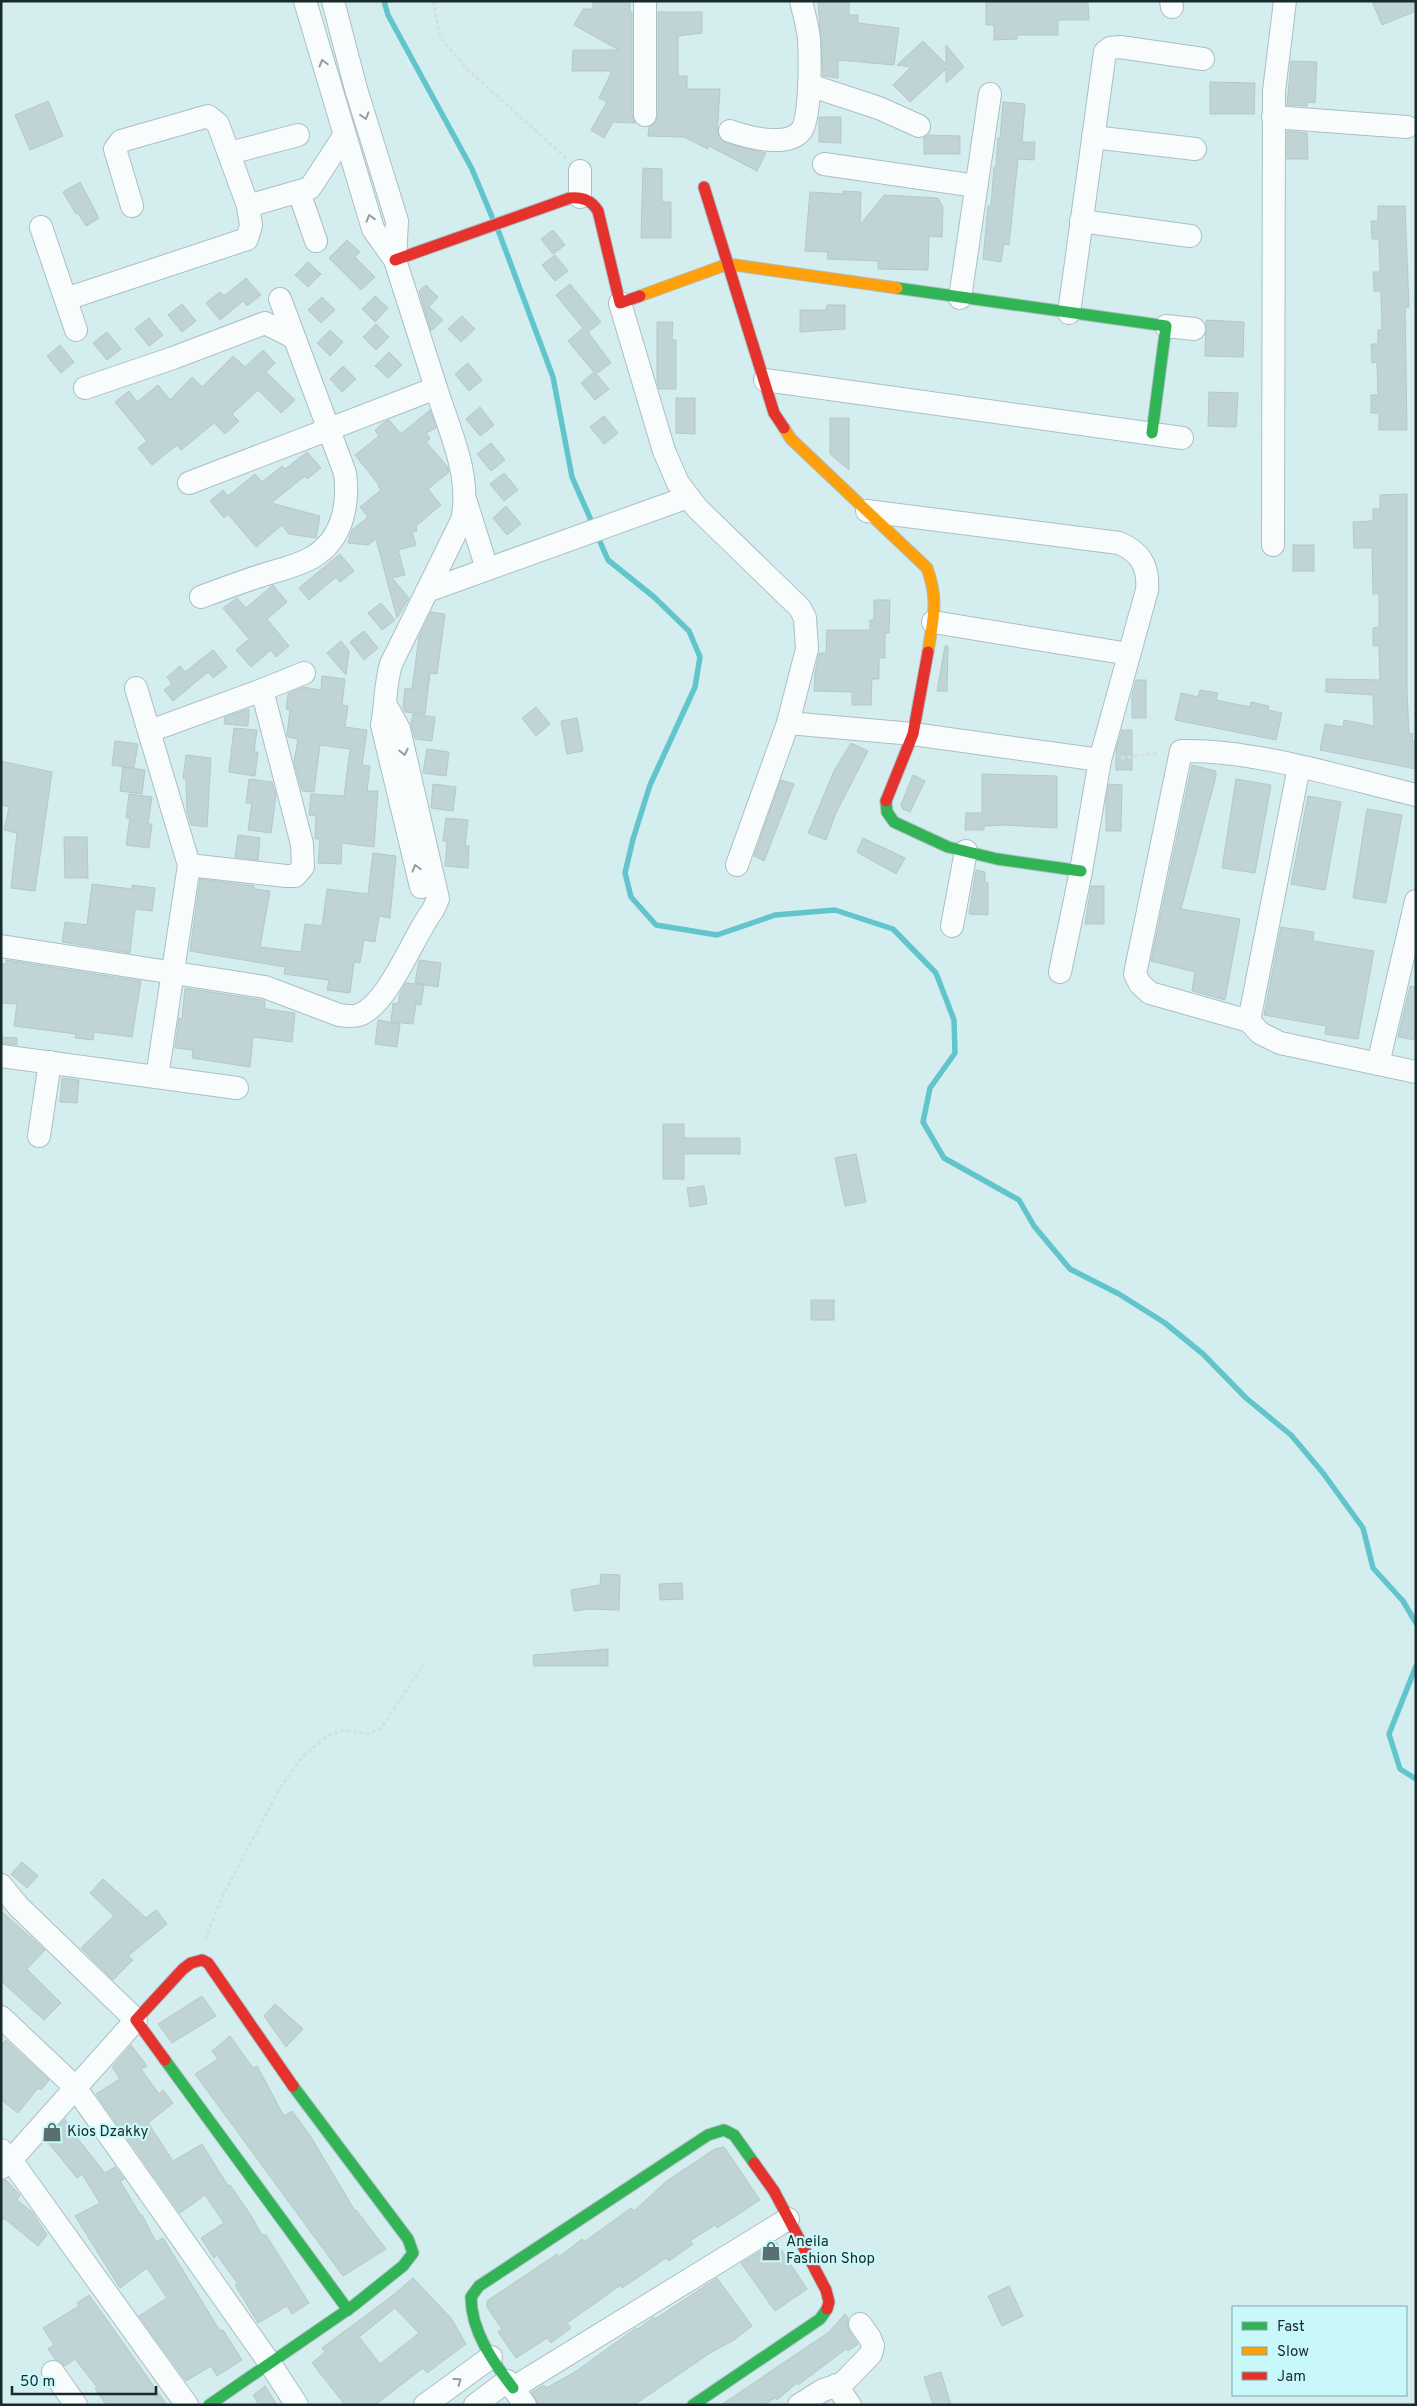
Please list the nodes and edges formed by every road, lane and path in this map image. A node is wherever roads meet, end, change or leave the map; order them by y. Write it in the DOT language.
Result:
graph roads {
  1 [pos="305,1"];
  2 [pos="333,1"];
  3 [pos="433,1"];
  4 [pos="645,1"];
  5 [pos="801,1"];
  6 [pos="1285,1"];
  7 [pos="1203,59"];
  8 [pos="809,85"];
  9 [pos="990,94"];
  10 [pos="645,116"];
  11 [pos="1273,117"];
  12 [pos="920,126"];
  13 [pos="1407,127"];
  14 [pos="730,131"];
  15 [pos="298,134"];
  16 [pos="344,136"];
  17 [pos="1094,137"];
  18 [pos="1195,149"];
  19 [pos="230,153"];
  20 [pos="824,164"];
  21 [pos="580,170"];
  22 [pos="976,186"];
  23 [pos="704,187"];
  24 [pos="299,192"];
  25 [pos="580,197"];
  26 [pos="132,206"];
  27 [pos="248,206"];
  28 [pos="1081,221"];
  29 [pos="40,227"];
  30 [pos="1190,236"];
  31 [pos="316,241"];
  32 [pos="395,260"];
  33 [pos="728,264"];
  34 [pos="280,298"];
  35 [pos="960,298"];
  36 [pos="66,299"];
  37 [pos="620,303"];
  38 [pos="1069,313"];
  39 [pos="1166,326"];
  40 [pos="1194,329"];
  41 [pos="76,330"];
  42 [pos="293,337"];
  43 [pos="765,380"];
  44 [pos="85,388"];
  45 [pos="436,388"];
  46 [pos="330,430"];
  47 [pos="1152,433"];
  48 [pos="1182,438"];
  49 [pos="189,483"];
  50 [pos="688,497"];
  51 [pos="466,502"];
  52 [pos="867,511"];
  53 [pos="1273,545"];
  54 [pos="486,570"];
  55 [pos="427,591"];
  56 [pos="201,597"];
  57 [pos="933,622"];
  58 [pos="1129,654"];
  59 [pos="304,673"];
  60 [pos="136,688"];
  61 [pos="262,690"];
  62 [pos="788,723"];
  63 [pos="150,731"];
  64 [pos="913,734"];
  65 [pos="1181,751"];
  66 [pos="1100,760"];
  67 [pos="1298,767"];
  68 [pos="1416,795"];
  69 [pos="966,851"];
  70 [pos="188,865"];
  71 [pos="737,865"];
  72 [pos="1081,871"];
  73 [pos="1416,900"];
  74 [pos="952,926"];
  75 [pos="1,946"];
  76 [pos="1060,972"];
  77 [pos="173,974"];
  78 [pos="1248,1021"];
  79 [pos="1,1056"];
  80 [pos="50,1062"];
  81 [pos="1378,1064"];
  82 [pos="1416,1072"];
  83 [pos="157,1077"];
  84 [pos="237,1088"];
  85 [pos="39,1136"];
  86 [pos="426,1661"];
  87 [pos="1,1885"];
  88 [pos="196,1960"];
  89 [pos="1,2017"];
  90 [pos="136,2020"];
  91 [pos="75,2087"];
  92 [pos="4,2159"];
  93 [pos="788,2219"];
  94 [pos="348,2310"];
  95 [pos="860,2324"];
  96 [pos="491,2357"];
  97 [pos="271,2365"];
  98 [pos="53,2372"];
  99 [pos="515,2391"];
  100 [pos="839,2394"];
  101 [pos="76,2405"];
  102 [pos="187,2405"];
  103 [pos="209,2405"];
  104 [pos="297,2405"];
  105 [pos="424,2405"];
  106 [pos="475,2405"];
  107 [pos="693,2405"];
  108 [pos="799,2405"];
  16 -- 1 [label="street, one-way"];
  2 -- 32 [label="street, one-way"];
  3 -- 21 [label="path"];
  4 -- 10 [label="street"];
  5 -- 8 [label="street"];
  6 -- 11 [label="street"];
  7 -- 17 [label="street"];
  8 -- 12 [label="street"];
  8 -- 14 [label="street"];
  9 -- 22 [label="street"];
  11 -- 13 [label="street"];
  11 -- 53 [label="street"];
  15 -- 19 [label="street"];
  16 -- 24 [label="street"];
  32 -- 16 [label="street, one-way"];
  17 -- 18 [label="street"];
  17 -- 28 [label="street"];
  19 -- 26 [label="street"];
  19 -- 27 [label="street"];
  20 -- 22 [label="street"];
  21 -- 25 [label="street"];
  22 -- 35 [label="street"];
  23 -- 33 [label="street"];
  24 -- 27 [label="street"];
  24 -- 31 [label="street"];
  25 -- 32 [label="street"];
  25 -- 37 [label="street"];
  27 -- 36 [label="street"];
  28 -- 30 [label="street"];
  28 -- 38 [label="street"];
  29 -- 36 [label="street"];
  32 -- 45 [label="street"];
  33 -- 35 [label="street"];
  33 -- 37 [label="street"];
  33 -- 43 [label="street"];
  34 -- 42 [label="street"];
  35 -- 38 [label="street"];
  36 -- 41 [label="street"];
  37 -- 50 [label="street"];
  38 -- 39 [label="street"];
  39 -- 40 [label="street"];
  39 -- 47 [label="street"];
  42 -- 44 [label="street"];
  42 -- 46 [label="street"];
  43 -- 47 [label="street"];
  43 -- 52 [label="street"];
  45 -- 46 [label="street"];
  45 -- 51 [label="street"];
  46 -- 49 [label="street"];
  46 -- 56 [label="street"];
  47 -- 48 [label="street"];
  50 -- 54 [label="street"];
  50 -- 62 [label="street"];
  51 -- 54 [label="street"];
  51 -- 55 [label="street"];
  52 -- 57 [label="street"];
  52 -- 58 [label="street"];
  54 -- 55 [label="street"];
  55 -- 77 [label="street"];
  57 -- 58 [label="street"];
  57 -- 64 [label="street"];
  58 -- 66 [label="street"];
  59 -- 61 [label="street"];
  60 -- 63 [label="street"];
  61 -- 63 [label="street"];
  61 -- 70 [label="street"];
  62 -- 64 [label="street"];
  62 -- 71 [label="street"];
  63 -- 70 [label="street"];
  64 -- 66 [label="street"];
  64 -- 69 [label="street"];
  65 -- 66 [label="path"];
  65 -- 67 [label="street"];
  65 -- 78 [label="street"];
  66 -- 72 [label="street"];
  67 -- 68 [label="street"];
  67 -- 78 [label="street"];
  69 -- 72 [label="street"];
  69 -- 74 [label="street"];
  70 -- 77 [label="street"];
  72 -- 76 [label="street"];
  73 -- 81 [label="street"];
  75 -- 77 [label="street"];
  77 -- 83 [label="street"];
  78 -- 81 [label="street"];
  79 -- 80 [label="street"];
  80 -- 83 [label="street"];
  80 -- 85 [label="street"];
  81 -- 82 [label="street"];
  83 -- 84 [label="street"];
  86 -- 88 [label="path"];
  87 -- 90 [label="street"];
  88 -- 90 [label="street"];
  88 -- 94 [label="street"];
  89 -- 91 [label="street"];
  90 -- 91 [label="street"];
  90 -- 94 [label="street"];
  91 -- 92 [label="street"];
  91 -- 97 [label="street"];
  92 -- 102 [label="street"];
  93 -- 96 [label="street"];
  93 -- 99 [label="street"];
  93 -- 107 [label="street"];
  94 -- 97 [label="street"];
  95 -- 100 [label="street"];
  96 -- 99 [label="street"];
  105 -- 96 [label="street, one-way"];
  97 -- 103 [label="street"];
  97 -- 104 [label="street"];
  98 -- 101 [label="street"];
  99 -- 106 [label="street"];
  100 -- 108 [label="street"];
}
